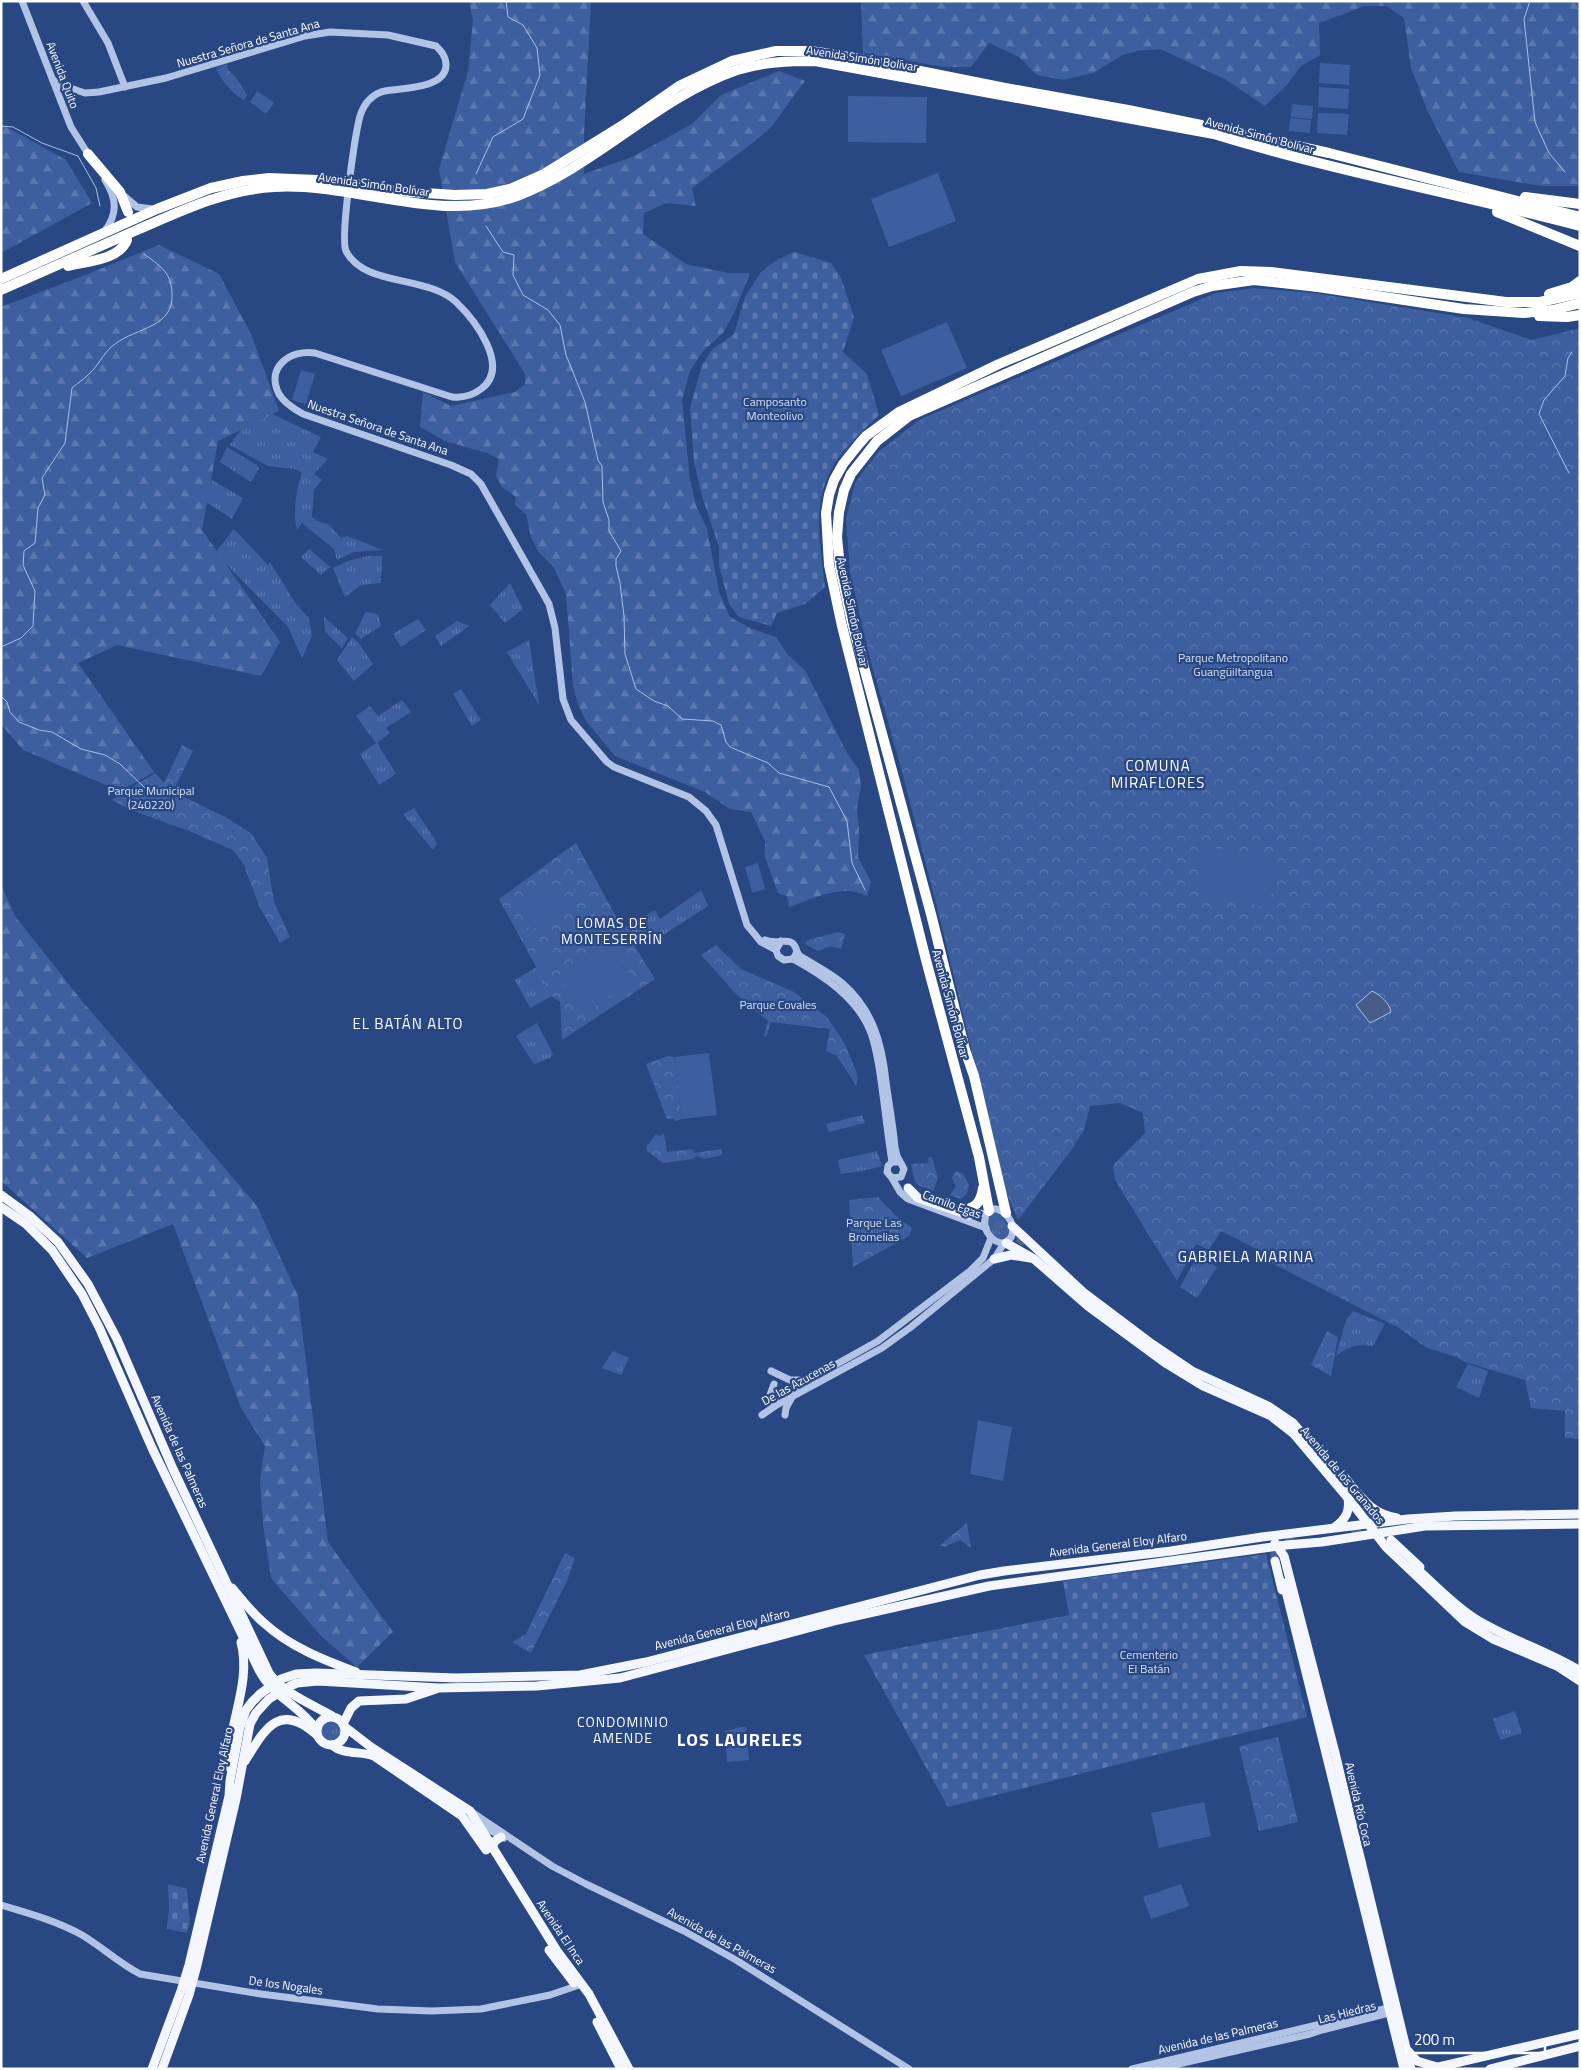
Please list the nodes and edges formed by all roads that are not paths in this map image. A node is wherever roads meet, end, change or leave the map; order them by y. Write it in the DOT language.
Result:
graph roads {
  1 [pos="22,1"];
  2 [pos="83,1"];
  3 [pos="53,80"];
  4 [pos="126,87"];
  5 [pos="88,154"];
  6 [pos="1491,195"];
  7 [pos="1466,199"];
  8 [pos="1580,204"];
  9 [pos="157,209"];
  10 [pos="128,212"];
  11 [pos="1580,217"];
  12 [pos="1580,226"];
  13 [pos="102,234"];
  14 [pos="127,240"];
  15 [pos="1580,246"];
  16 [pos="45,271"];
  17 [pos="1,278"];
  18 [pos="1580,281"];
  19 [pos="1,290"];
  20 [pos="1580,293"];
  21 [pos="1519,302"];
  22 [pos="1580,303"];
  23 [pos="1524,313"];
  24 [pos="1580,315"];
  25 [pos="1059,338"];
  26 [pos="1064,349"];
  27 [pos="752,932"];
  28 [pos="781,942"];
  29 [pos="776,950"];
  30 [pos="798,952"];
  31 [pos="792,959"];
  32 [pos="965,1050"];
  33 [pos="892,1162"];
  34 [pos="900,1162"];
  35 [pos="903,1175"];
  36 [pos="892,1178"];
  37 [pos="984,1179"];
  38 [pos="908,1188"];
  39 [pos="996,1193"];
  40 [pos="1,1195"];
  41 [pos="1,1207"];
  42 [pos="965,1212"];
  43 [pos="988,1213"];
  44 [pos="1006,1213"];
  45 [pos="1012,1226"];
  46 [pos="986,1228"];
  47 [pos="991,1238"];
  48 [pos="1005,1243"];
  49 [pos="1035,1255"];
  50 [pos="994,1260"];
  51 [pos="1056,1268"];
  52 [pos="771,1371"];
  53 [pos="812,1379"];
  54 [pos="774,1384"];
  55 [pos="792,1397"];
  56 [pos="767,1403"];
  57 [pos="785,1415"];
  58 [pos="1293,1423"];
  59 [pos="1348,1498"];
  60 [pos="1360,1504"];
  61 [pos="1580,1514"];
  62 [pos="1408,1519"];
  63 [pos="1520,1519"];
  64 [pos="1362,1524"];
  65 [pos="1580,1524"];
  66 [pos="1333,1528"];
  67 [pos="1401,1529"];
  68 [pos="1352,1532"];
  69 [pos="1374,1534"];
  70 [pos="1293,1536"];
  71 [pos="1262,1537"];
  72 [pos="1389,1544"];
  73 [pos="1282,1545"];
  74 [pos="1171,1551"];
  75 [pos="1172,1561"];
  76 [pos="1275,1562"];
  77 [pos="225,1580"];
  78 [pos="1294,1626"];
  79 [pos="238,1630"];
  80 [pos="1580,1671"];
  81 [pos="366,1676"];
  82 [pos="1580,1681"];
  83 [pos="438,1688"];
  84 [pos="332,1716"];
  85 [pos="344,1725"];
  86 [pos="316,1732"];
  87 [pos="332,1745"];
  88 [pos="242,1765"];
  89 [pos="230,1781"];
  90 [pos="466,1813"];
  91 [pos="476,1822"];
  92 [pos="501,1837"];
  93 [pos="518,1844"];
  94 [pos="492,1848"];
  95 [pos="1,1905"];
  96 [pos="193,1965"];
  97 [pos="579,1986"];
  98 [pos="185,1993"];
  99 [pos="1388,2011"];
  100 [pos="1310,2031"];
  101 [pos="1578,2034"];
  102 [pos="1580,2045"];
  103 [pos="1406,2049"];
  104 [pos="910,2068"];
  105 [pos="1433,2068"];
  106 [pos="152,2069"];
  107 [pos="162,2069"];
  108 [pos="621,2069"];
  109 [pos="629,2069"];
  110 [pos="1132,2069"];
  111 [pos="1156,2069"];
  112 [pos="1404,2069"];
  113 [pos="1411,2069"];
  114 [pos="1490,2069"];
  1 -- 3 [label="street, Avenida Quito"];
  2 -- 4 [label="street"];
  3 -- 4 [label="street, Nuestra Señora de Santa Ana"];
  3 -- 5 [label="street, Avenida Quito"];
  4 -- 27 [label="street, Nuestra Señora de Santa Ana"];
  5 -- 9 [label="street, Avenida Quito"];
  5 -- 10 [label="highway"];
  5 -- 13 [label="street, Avenida Quito"];
  6 -- 8 [label="highway"];
  6 -- 9 [label="highway, Avenida Simón Bolívar"];
  6 -- 11 [label="highway, Avenida Simón Bolívar"];
  7 -- 12 [label="highway, Avenida Simón Bolívar"];
  7 -- 15 [label="highway"];
  7 -- 16 [label="highway, Avenida Simón Bolívar"];
  9 -- 13 [label="highway, Avenida Simón Bolívar"];
  13 -- 17 [label="highway, Avenida Simón Bolívar"];
  14 -- 16 [label="highway"];
  16 -- 19 [label="highway, Avenida Simón Bolívar"];
  18 -- 21 [label="highway"];
  20 -- 21 [label="highway, Avenida Simón Bolívar"];
  21 -- 25 [label="highway, Avenida Simón Bolívar"];
  22 -- 23 [label="highway, Avenida Simón Bolívar"];
  23 -- 24 [label="highway"];
  23 -- 26 [label="highway, Avenida Simón Bolívar"];
  25 -- 26 [label="highway"];
  25 -- 37 [label="highway, Avenida Simón Bolívar"];
  26 -- 32 [label="highway, Avenida Simón Bolívar"];
  27 -- 28 [label="street"];
  27 -- 29 [label="street, Nuestra Señora de Santa Ana"];
  28 -- 29 [label="street"];
  28 -- 30 [label="street"];
  29 -- 31 [label="street"];
  30 -- 31 [label="street"];
  30 -- 34 [label="street"];
  31 -- 33 [label="street"];
  32 -- 39 [label="highway"];
  32 -- 44 [label="highway, Avenida Simón Bolívar"];
  33 -- 34 [label="street"];
  33 -- 36 [label="street"];
  34 -- 35 [label="street"];
  35 -- 36 [label="street"];
  35 -- 38 [label="street, Camilo Egas"];
  36 -- 46 [label="street, Camilo Egas"];
  37 -- 42 [label="highway"];
  37 -- 43 [label="highway, Avenida Simón Bolívar"];
  38 -- 42 [label="main road"];
  40 -- 77 [label="main road, Avenida de las Palmeras"];
  41 -- 79 [label="main road, Avenida de las Palmeras"];
  42 -- 43 [label="street, Camilo Egas"];
  43 -- 44 [label="street"];
  43 -- 46 [label="street"];
  44 -- 45 [label="street"];
  45 -- 48 [label="street"];
  45 -- 51 [label="main road, Avenida de los Granados"];
  46 -- 47 [label="street"];
  47 -- 48 [label="street"];
  47 -- 53 [label="street, De las Azucenas"];
  48 -- 49 [label="main road, Avenida de los Granados"];
  48 -- 50 [label="street, De las Azucenas"];
  49 -- 50 [label="main road"];
  49 -- 51 [label="main road"];
  49 -- 59 [label="main road, Avenida de los Granados"];
  50 -- 55 [label="street, De las Azucenas"];
  51 -- 58 [label="main road, Avenida de los Granados"];
  52 -- 53 [label="street"];
  53 -- 56 [label="street, De las Azucenas"];
  54 -- 56 [label="street"];
  55 -- 56 [label="street, De las Azucenas"];
  55 -- 57 [label="street"];
  58 -- 60 [label="main road, Avenida de los Granados"];
  58 -- 62 [label="main road"];
  59 -- 64 [label="main road, Avenida de los Granados"];
  59 -- 66 [label="main road"];
  61 -- 63 [label="main road, Avenida General Eloy Alfaro"];
  62 -- 63 [label="main road, Avenida General Eloy Alfaro"];
  62 -- 64 [label="main road, Avenida General Eloy Alfaro"];
  63 -- 65 [label="main road, Avenida General Eloy Alfaro"];
  63 -- 67 [label="main road, Avenida General Eloy Alfaro"];
  64 -- 66 [label="main road, Avenida General Eloy Alfaro"];
  64 -- 69 [label="main road, Avenida de los Granados"];
  64 -- 70 [label="main road"];
  66 -- 71 [label="main road, Avenida General Eloy Alfaro"];
  67 -- 69 [label="main road, Avenida General Eloy Alfaro"];
  67 -- 72 [label="main road"];
  68 -- 73 [label="main road"];
  69 -- 72 [label="main road, Avenida de los Granados"];
  69 -- 73 [label="main road, Avenida General Eloy Alfaro"];
  71 -- 73 [label="main road"];
  71 -- 74 [label="main road, Avenida General Eloy Alfaro"];
  72 -- 80 [label="main road"];
  72 -- 82 [label="main road, Avenida de los Granados"];
  73 -- 75 [label="main road, Avenida General Eloy Alfaro"];
  73 -- 78 [label="main road, Avenida Río Coca"];
  73 -- 103 [label="main road, Avenida Río Coca"];
  74 -- 75 [label="main road"];
  74 -- 81 [label="main road, Avenida General Eloy Alfaro"];
  75 -- 83 [label="main road, Avenida General Eloy Alfaro"];
  76 -- 78 [label="main road"];
  77 -- 81 [label="main road"];
  77 -- 84 [label="main road, Avenida de las Palmeras"];
  78 -- 99 [label="main road, Avenida Río Coca"];
  79 -- 86 [label="main road, Avenida de las Palmeras"];
  79 -- 89 [label="main road"];
  81 -- 89 [label="main road, Avenida General Eloy Alfaro"];
  83 -- 85 [label="main road"];
  83 -- 88 [label="main road, Avenida General Eloy Alfaro"];
  84 -- 85 [label="main road, Avenida de las Palmeras"];
  84 -- 86 [label="main road"];
  85 -- 87 [label="main road"];
  85 -- 90 [label="main road, Avenida de las Palmeras"];
  86 -- 87 [label="main road, Avenida de las Palmeras"];
  86 -- 88 [label="main road"];
  87 -- 90 [label="main road, Avenida de las Palmeras"];
  88 -- 96 [label="main road, Avenida General Eloy Alfaro"];
  89 -- 96 [label="main road, Avenida General Eloy Alfaro"];
  90 -- 91 [label="main road, Avenida El Inca"];
  90 -- 93 [label="street, Avenida de las Palmeras"];
  90 -- 97 [label="main road, Avenida El Inca"];
  91 -- 92 [label="street, Avenida de las Palmeras"];
  91 -- 94 [label="main road, Avenida El Inca"];
  92 -- 93 [label="street, Avenida de las Palmeras"];
  92 -- 94 [label="main road"];
  93 -- 104 [label="street, Avenida de las Palmeras"];
  94 -- 97 [label="main road, Avenida El Inca"];
  95 -- 97 [label="street, De los Nogales"];
  96 -- 98 [label="main road, Avenida General Eloy Alfaro"];
  97 -- 108 [label="main road, Avenida El Inca"];
  97 -- 109 [label="main road, Avenida El Inca"];
  98 -- 106 [label="main road, Avenida General Eloy Alfaro"];
  98 -- 107 [label="main road, Avenida General Eloy Alfaro"];
  99 -- 100 [label="street, Las Hiedras"];
  99 -- 112 [label="main road, Avenida Río Coca"];
  100 -- 110 [label="street, Avenida de las Palmeras"];
  100 -- 111 [label="street, Avenida de las Palmeras"];
  101 -- 102 [label="street"];
  101 -- 105 [label="main road"];
  102 -- 114 [label="main road"];
  103 -- 105 [label="main road"];
  103 -- 113 [label="main road, Avenida Río Coca"];
}
